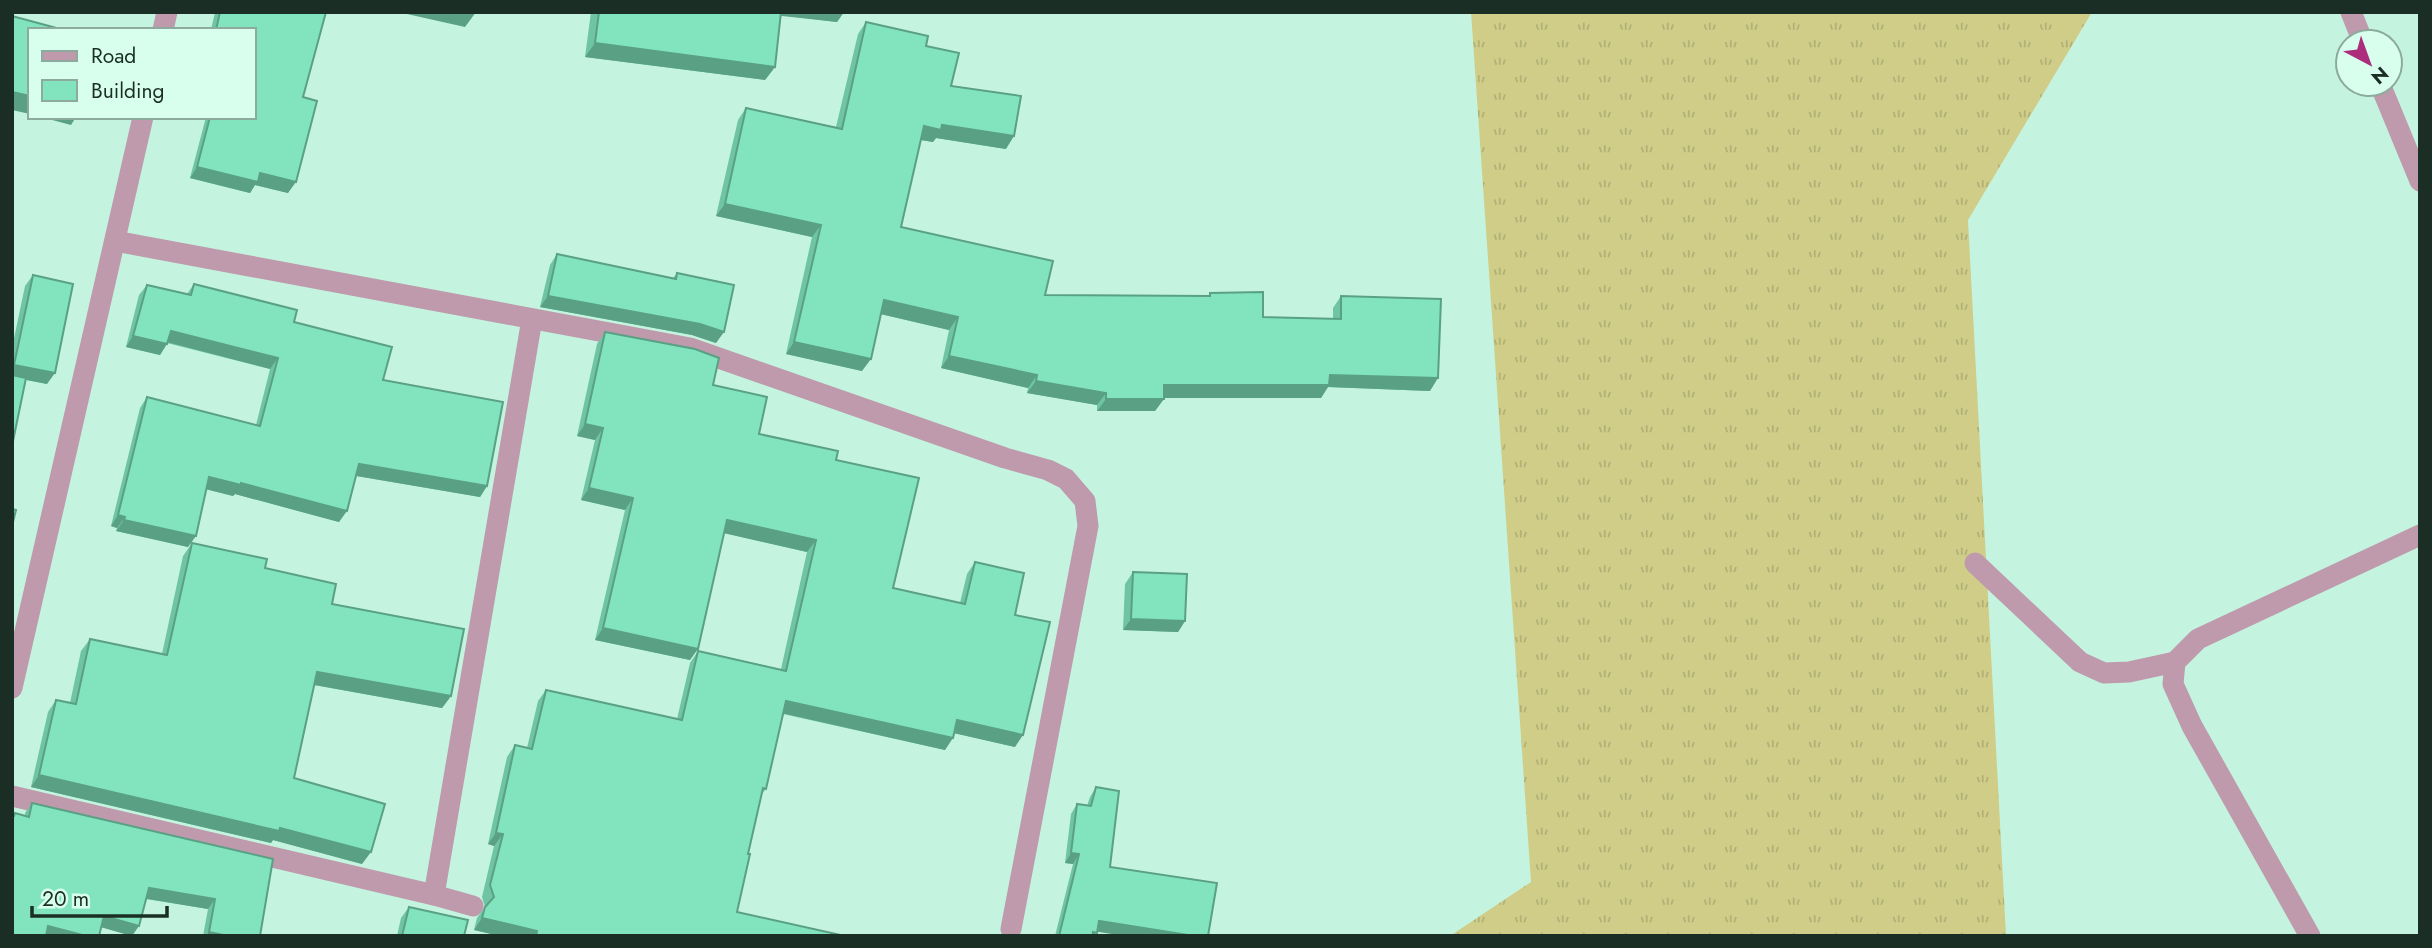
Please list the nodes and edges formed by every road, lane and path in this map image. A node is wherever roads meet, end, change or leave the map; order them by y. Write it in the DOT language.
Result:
graph roads {
  1 [pos="2387,98"];
  2 [pos="143,119"];
  3 [pos="2420,181"];
  4 [pos="115,241"];
  5 [pos="532,319"];
  6 [pos="2420,535"];
  7 [pos="1975,564"];
  8 [pos="2175,662"];
  9 [pos="12,688"];
  10 [pos="12,796"];
  11 [pos="434,895"];
  12 [pos="473,906"];
  13 [pos="1012,929"];
  14 [pos="2310,936"];
  1 -- 3 [label="street"];
  2 -- 4 [label="street"];
  4 -- 5 [label="street"];
  4 -- 9 [label="street"];
  5 -- 11 [label="street"];
  5 -- 13 [label="street"];
  6 -- 8 [label="street"];
  7 -- 8 [label="street"];
  8 -- 14 [label="street"];
  10 -- 11 [label="street"];
  11 -- 12 [label="street"];
}
